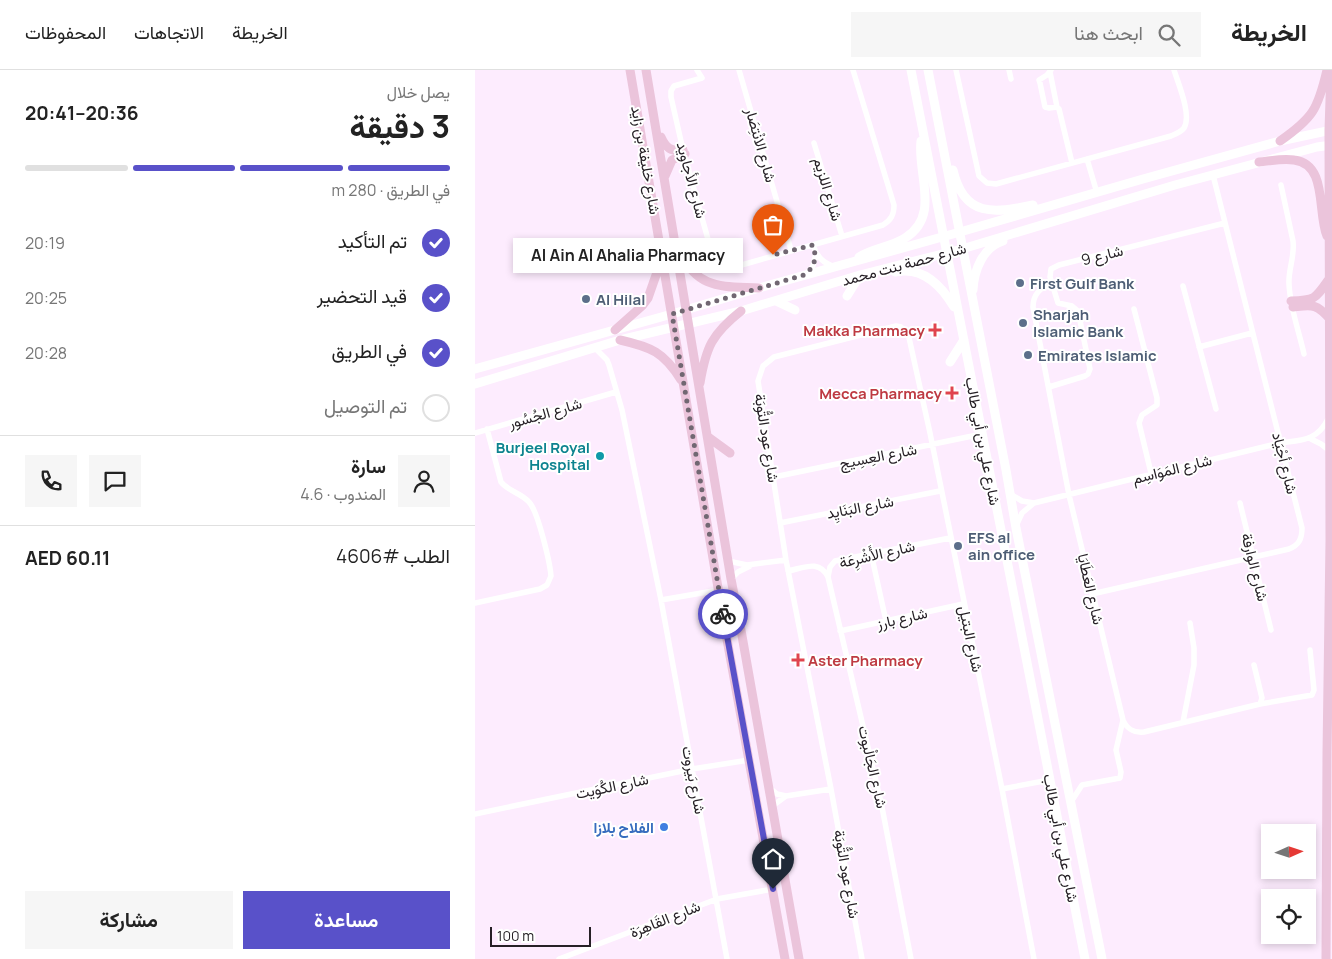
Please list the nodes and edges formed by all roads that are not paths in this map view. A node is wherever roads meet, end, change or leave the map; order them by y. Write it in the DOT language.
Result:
graph roads {
  1 [pos="630,70"];
  2 [pos="646,70"];
  3 [pos="697,70"];
  4 [pos="739,70"];
  5 [pos="853,70"];
  6 [pos="911,70"];
  7 [pos="928,70"];
  8 [pos="956,70"];
  9 [pos="1009,70"];
  10 [pos="1174,70"];
  11 [pos="1327,70"];
  12 [pos="1331,70"];
  13 [pos="1050,71"];
  14 [pos="1011,79"];
  15 [pos="1057,107"];
  16 [pos="657,129"];
  17 [pos="1330,130"];
  18 [pos="922,131"];
  19 [pos="940,131"];
  20 [pos="1280,141"];
  21 [pos="814,143"];
  22 [pos="1331,145"];
  23 [pos="684,152"];
  24 [pos="1087,159"];
  25 [pos="1259,162"];
  26 [pos="1072,163"];
  27 [pos="1213,175"];
  28 [pos="664,179"];
  29 [pos="1281,185"];
  30 [pos="1097,192"];
  31 [pos="1050,205"];
  32 [pos="1225,223"];
  33 [pos="1037,226"];
  34 [pos="960,232"];
  35 [pos="842,236"];
  36 [pos="943,237"];
  37 [pos="1329,242"];
  38 [pos="675,245"];
  39 [pos="813,245"];
  40 [pos="962,249"];
  41 [pos="791,250"];
  42 [pos="816,253"];
  43 [pos="946,253"];
  44 [pos="663,256"];
  45 [pos="851,263"];
  46 [pos="835,267"];
  47 [pos="804,275"];
  48 [pos="860,276"];
  49 [pos="1329,279"];
  50 [pos="1051,282"];
  51 [pos="1183,286"];
  52 [pos="759,288"];
  53 [pos="847,296"];
  54 [pos="776,301"];
  55 [pos="1292,304"];
  56 [pos="1134,309"];
  57 [pos="795,310"];
  58 [pos="685,311"];
  59 [pos="741,311"];
  60 [pos="672,314"];
  61 [pos="958,314"];
  62 [pos="1330,319"];
  63 [pos="688,324"];
  64 [pos="896,326"];
  65 [pos="674,327"];
  66 [pos="615,330"];
  67 [pos="1252,333"];
  68 [pos="620,340"];
  69 [pos="964,340"];
  70 [pos="1199,347"];
  71 [pos="595,348"];
  72 [pos="982,350"];
  73 [pos="1304,354"];
  74 [pos="950,362"];
  75 [pos="475,369"];
  76 [pos="475,384"];
  77 [pos="684,384"];
  78 [pos="1049,387"];
  79 [pos="615,392"];
  80 [pos="699,393"];
  81 [pos="1216,409"];
  82 [pos="1330,417"];
  83 [pos="487,430"];
  84 [pos="475,433"];
  85 [pos="982,434"];
  86 [pos="708,438"];
  87 [pos="1311,439"];
  88 [pos="1280,443"];
  89 [pos="932,445"];
  90 [pos="1330,451"];
  91 [pos="730,454"];
  92 [pos="1151,474"];
  93 [pos="774,477"];
  94 [pos="941,491"];
  95 [pos="1010,494"];
  96 [pos="1069,495"];
  97 [pos="1034,503"];
  98 [pos="1240,503"];
  99 [pos="780,523"];
  100 [pos="1016,528"];
  101 [pos="951,538"];
  102 [pos="871,553"];
  103 [pos="1253,558"];
  104 [pos="786,560"];
  105 [pos="728,561"];
  106 [pos="752,565"];
  107 [pos="788,571"];
  108 [pos="828,577"];
  109 [pos="731,579"];
  110 [pos="719,590"];
  111 [pos="1092,594"];
  112 [pos="661,600"];
  113 [pos="475,603"];
  114 [pos="963,604"];
  115 [pos="886,621"];
  116 [pos="1190,623"];
  117 [pos="1271,630"];
  118 [pos="840,632"];
  119 [pos="1310,650"];
  120 [pos="1254,666"];
  121 [pos="1260,704"];
  122 [pos="1123,720"];
  123 [pos="1183,722"];
  124 [pos="749,760"];
  125 [pos="692,769"];
  126 [pos="1049,780"];
  127 [pos="768,787"];
  128 [pos="831,788"];
  129 [pos="1002,789"];
  130 [pos="786,796"];
  131 [pos="1070,804"];
  132 [pos="771,807"];
  133 [pos="475,814"];
  134 [pos="773,889"];
  135 [pos="717,899"];
  136 [pos="559,959"];
  137 [pos="727,959"];
  138 [pos="785,959"];
  139 [pos="799,959"];
  140 [pos="862,959"];
  141 [pos="911,959"];
  142 [pos="1034,959"];
  143 [pos="1085,959"];
  144 [pos="1102,959"];
  145 [pos="1326,959"];
  1 -- 44 [label="main road, شارع خليفة بن زايد"];
  2 -- 16 [label="main road, شارع خليفة بن زايد"];
  3 -- 23 [label="street, شارع الأجاويد"];
  4 -- 41 [label="street, شارع الانْتِصَار"];
  5 -- 35 [label="street, شارع الأجاويد"];
  6 -- 18 [label="main road, شارع علي بن أبي طالب"];
  7 -- 19 [label="main road, شارع علي بن أبي طالب"];
  8 -- 26 [label="street"];
  9 -- 14 [label="street"];
  10 -- 24 [label="street"];
  11 -- 20 [label="main road"];
  12 -- 17 [label="main road"];
  13 -- 15 [label="street"];
  13 -- 15 [label="street"];
  15 -- 26 [label="street"];
  16 -- 23 [label="main road"];
  16 -- 28 [label="main road, شارع خليفة بن زايد"];
  17 -- 20 [label="main road, شارع حصة بنت محمد"];
  17 -- 22 [label="main road"];
  18 -- 36 [label="main road, شارع علي بن أبي طالب"];
  18 -- 45 [label="main road"];
  19 -- 31 [label="main road"];
  19 -- 34 [label="main road, شارع علي بن أبي طالب"];
  20 -- 30 [label="main road, شارع حصة بنت محمد"];
  21 -- 35 [label="street, شارع اللزيم"];
  22 -- 25 [label="main road, شارع حصة بنت محمد"];
  22 -- 37 [label="main road"];
  23 -- 28 [label="main road"];
  23 -- 41 [label="street, شارع الأجاويد"];
  24 -- 26 [label="street"];
  24 -- 30 [label="street"];
  25 -- 27 [label="main road, شارع حصة بنت محمد"];
  25 -- 37 [label="main road"];
  27 -- 32 [label="street, شارع أجْيَاد"];
  27 -- 33 [label="main road, شارع حصة بنت محمد"];
  28 -- 38 [label="main road, شارع خليفة بن زايد"];
  29 -- 55 [label="street"];
  30 -- 31 [label="main road, شارع حصة بنت محمد"];
  31 -- 34 [label="main road, شارع حصة بنت محمد"];
  32 -- 50 [label="street, شارع 9"];
  32 -- 67 [label="street, شارع أجْيَاد"];
  33 -- 40 [label="main road, شارع حصة بنت محمد"];
  33 -- 72 [label="main road"];
  34 -- 36 [label="main road, شارع حصة بنت محمد"];
  34 -- 40 [label="main road, شارع علي بن أبي طالب"];
  35 -- 39 [label="street, شارع الأجاويد"];
  36 -- 43 [label="main road, شارع علي بن أبي طالب"];
  36 -- 45 [label="main road, شارع حصة بنت محمد"];
  37 -- 49 [label="main road"];
  38 -- 52 [label="main road"];
  38 -- 58 [label="main road, شارع خليفة بن زايد"];
  39 -- 41 [label="street, شارع الأجاويد"];
  39 -- 42 [label="street"];
  40 -- 43 [label="main road, شارع حصة بنت محمد"];
  40 -- 72 [label="main road, شارع علي بن أبي طالب"];
  42 -- 46 [label="street"];
  42 -- 47 [label="street"];
  43 -- 48 [label="main road, شارع حصة بنت محمد"];
  43 -- 61 [label="main road, شارع علي بن أبي طالب"];
  44 -- 60 [label="main road, شارع خليفة بن زايد"];
  44 -- 66 [label="main road"];
  45 -- 46 [label="main road, شارع حصة بنت محمد"];
  46 -- 47 [label="main road, شارع حصة بنت محمد"];
  47 -- 52 [label="main road, شارع حصة بنت محمد"];
  48 -- 53 [label="main road"];
  48 -- 54 [label="main road, شارع حصة بنت محمد"];
  48 -- 61 [label="main road"];
  49 -- 55 [label="main road"];
  49 -- 62 [label="main road"];
  50 -- 78 [label="street, شارع العَطَايَا"];
  50 -- 78 [label="street"];
  51 -- 70 [label="street"];
  52 -- 58 [label="main road, شارع حصة بنت محمد"];
  54 -- 57 [label="main road"];
  54 -- 59 [label="main road, شارع حصة بنت محمد"];
  55 -- 62 [label="main road"];
  55 -- 73 [label="street"];
  56 -- 92 [label="street"];
  58 -- 60 [label="main road, شارع حصة بنت محمد"];
  58 -- 63 [label="main road, شارع خليفة بن زايد"];
  59 -- 63 [label="main road, شارع حصة بنت محمد"];
  59 -- 80 [label="main road"];
  60 -- 65 [label="main road, شارع خليفة بن زايد"];
  60 -- 66 [label="main road, شارع حصة بنت محمد"];
  61 -- 69 [label="main road, شارع علي بن أبي طالب"];
  62 -- 82 [label="main road"];
  63 -- 65 [label="main road, شارع حصة بنت محمد"];
  63 -- 80 [label="main road, شارع خليفة بن زايد"];
  64 -- 89 [label="street, شارع البتيل"];
  64 -- 93 [label="street, شارع عود التُّوبَة"];
  65 -- 68 [label="main road, شارع حصة بنت محمد"];
  65 -- 77 [label="main road, شارع خليفة بن زايد"];
  66 -- 75 [label="main road, شارع حصة بنت محمد"];
  67 -- 70 [label="street"];
  67 -- 88 [label="street, شارع أجْيَاد"];
  68 -- 71 [label="main road, شارع حصة بنت محمد"];
  68 -- 77 [label="main road"];
  69 -- 74 [label="main road"];
  69 -- 85 [label="main road, شارع علي بن أبي طالب"];
  70 -- 81 [label="street"];
  71 -- 76 [label="main road, شارع حصة بنت محمد"];
  71 -- 79 [label="street, شارع بَيروت"];
  72 -- 95 [label="main road, شارع علي بن أبي طالب"];
  77 -- 110 [label="main road, شارع خليفة بن زايد"];
  78 -- 96 [label="street, شارع العَطَايَا"];
  79 -- 83 [label="street, شارع الجُسُور"];
  79 -- 112 [label="street, شارع بَيروت"];
  80 -- 86 [label="main road, شارع خليفة بن زايد"];
  82 -- 87 [label="street"];
  82 -- 90 [label="main road"];
  83 -- 84 [label="street, شارع الجُسُور"];
  83 -- 113 [label="street"];
  85 -- 89 [label="street, شارع العِسِيج"];
  85 -- 126 [label="main road, شارع علي بن أبي طالب"];
  86 -- 91 [label="main road"];
  86 -- 105 [label="main road, شارع خليفة بن زايد"];
  87 -- 88 [label="street, شارع المَوَاسِم"];
  87 -- 90 [label="street"];
  88 -- 92 [label="street, شارع المَوَاسِم"];
  88 -- 103 [label="street, شارع أجْيَاد"];
  89 -- 93 [label="street, شارع العِسِيج"];
  89 -- 94 [label="street, شارع البتيل"];
  90 -- 145 [label="main road"];
  92 -- 96 [label="street, شارع المَوَاسِم"];
  93 -- 99 [label="street, شارع عود التُّوبَة"];
  94 -- 99 [label="street, شارع البَنَايِد"];
  94 -- 101 [label="street, شارع البتيل"];
  95 -- 97 [label="street"];
  95 -- 100 [label="main road, شارع علي بن أبي طالب"];
  96 -- 97 [label="street, شارع المَوَاسِم"];
  96 -- 111 [label="street, شارع العَطَايَا"];
  97 -- 100 [label="street"];
  98 -- 103 [label="street, شارع الوارفة"];
  99 -- 104 [label="street, شارع عود التُّوبَة"];
  100 -- 131 [label="main road, شارع علي بن أبي طالب"];
  101 -- 102 [label="street, شارع الأَشْرِعَة"];
  101 -- 114 [label="street, شارع البتيل"];
  102 -- 108 [label="street, شارع الأَشْرِعَة"];
  102 -- 115 [label="street"];
  103 -- 111 [label="street, شارع أجْيَاد"];
  103 -- 117 [label="street, شارع الوارفة"];
  104 -- 106 [label="street"];
  104 -- 107 [label="street, شارع عود التُّوبَة"];
  105 -- 106 [label="street"];
  105 -- 109 [label="main road, شارع خليفة بن زايد"];
  106 -- 109 [label="street"];
  107 -- 108 [label="street, شارع الأَشْرِعَة"];
  107 -- 128 [label="street, شارع عود التُّوبَة"];
  108 -- 118 [label="street, شارع الجَالْبوت"];
  109 -- 127 [label="main road, شارع خليفة بن زايد"];
  110 -- 112 [label="street"];
  110 -- 124 [label="main road, شارع خليفة بن زايد"];
  111 -- 122 [label="street, شارع العَطَايَا"];
  112 -- 125 [label="street, شارع بَيروت"];
  114 -- 115 [label="street, شارع بارز"];
  114 -- 129 [label="street, شارع البتيل"];
  115 -- 118 [label="street, شارع بارز"];
  116 -- 123 [label="street"];
  118 -- 141 [label="street, شارع الجَالْبوت"];
  119 -- 121 [label="street"];
  120 -- 121 [label="street"];
  121 -- 123 [label="street"];
  122 -- 123 [label="street"];
  122 -- 131 [label="street"];
  124 -- 125 [label="street, شارع الكُوَيت"];
  124 -- 134 [label="main road, شارع خليفة بن زايد"];
  125 -- 133 [label="street, شارع الكُوَيت"];
  125 -- 135 [label="street, شارع بَيروت"];
  126 -- 129 [label="street"];
  126 -- 143 [label="main road, شارع علي بن أبي طالب"];
  127 -- 130 [label="street"];
  127 -- 132 [label="main road, شارع خليفة بن زايد"];
  128 -- 130 [label="street"];
  128 -- 140 [label="street, شارع عود التُّوبَة"];
  129 -- 142 [label="street, شارع البتيل"];
  130 -- 132 [label="street"];
  131 -- 144 [label="main road, شارع علي بن أبي طالب"];
  132 -- 139 [label="main road, شارع خليفة بن زايد"];
  134 -- 135 [label="street, شارع القَاهِرَة"];
  134 -- 138 [label="main road, شارع خليفة بن زايد"];
  135 -- 136 [label="street, شارع القَاهِرَة"];
  135 -- 137 [label="street, شارع بَيروت"];
}
